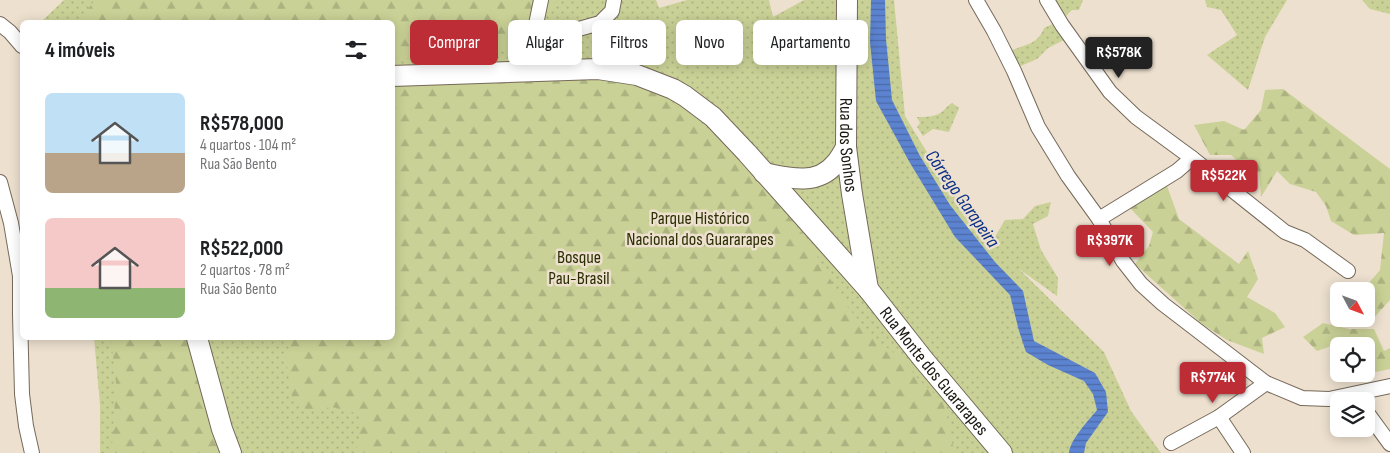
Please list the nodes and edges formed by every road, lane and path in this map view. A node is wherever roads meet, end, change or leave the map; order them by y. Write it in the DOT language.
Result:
graph roads {
  1 [pos="541,0"];
  2 [pos="614,0"];
  3 [pos="847,0"];
  4 [pos="976,0"];
  5 [pos="1046,0"];
  6 [pos="0,24"];
  7 [pos="20,44"];
  8 [pos="395,76"];
  9 [pos="846,147"];
  10 [pos="1192,158"];
  11 [pos="764,173"];
  12 [pos="0,183"];
  13 [pos="1099,219"];
  14 [pos="1348,271"];
  15 [pos="20,276"];
  16 [pos="20,276"];
  17 [pos="868,289"];
  18 [pos="20,314"];
  19 [pos="21,340"];
  20 [pos="198,340"];
  21 [pos="1266,383"];
  22 [pos="1390,386"];
  23 [pos="1374,392"];
  24 [pos="1330,399"];
  25 [pos="1220,417"];
  26 [pos="1375,423"];
  27 [pos="1171,443"];
  28 [pos="1390,444"];
  29 [pos="32,453"];
  30 [pos="231,453"];
  31 [pos="1002,453"];
  32 [pos="1243,453"];
  1 -- 2 [label="street"];
  3 -- 9 [label="main road, Rua dos Sonhos"];
  4 -- 13 [label="street"];
  5 -- 10 [label="street"];
  6 -- 7 [label="street"];
  8 -- 11 [label="main road, Rua Monte dos Guararapes"];
  9 -- 11 [label="main road"];
  9 -- 17 [label="main road, Rua dos Sonhos"];
  10 -- 13 [label="street"];
  10 -- 14 [label="street"];
  11 -- 17 [label="main road, Rua Monte dos Guararapes"];
  12 -- 15 [label="street"];
  13 -- 21 [label="street"];
  16 -- 18 [label="street"];
  17 -- 31 [label="main road, Rua Monte dos Guararapes"];
  19 -- 29 [label="street"];
  20 -- 30 [label="main road"];
  21 -- 24 [label="street"];
  21 -- 25 [label="street"];
  22 -- 23 [label="street"];
  25 -- 27 [label="street"];
  25 -- 32 [label="street"];
  26 -- 28 [label="street"];
}
